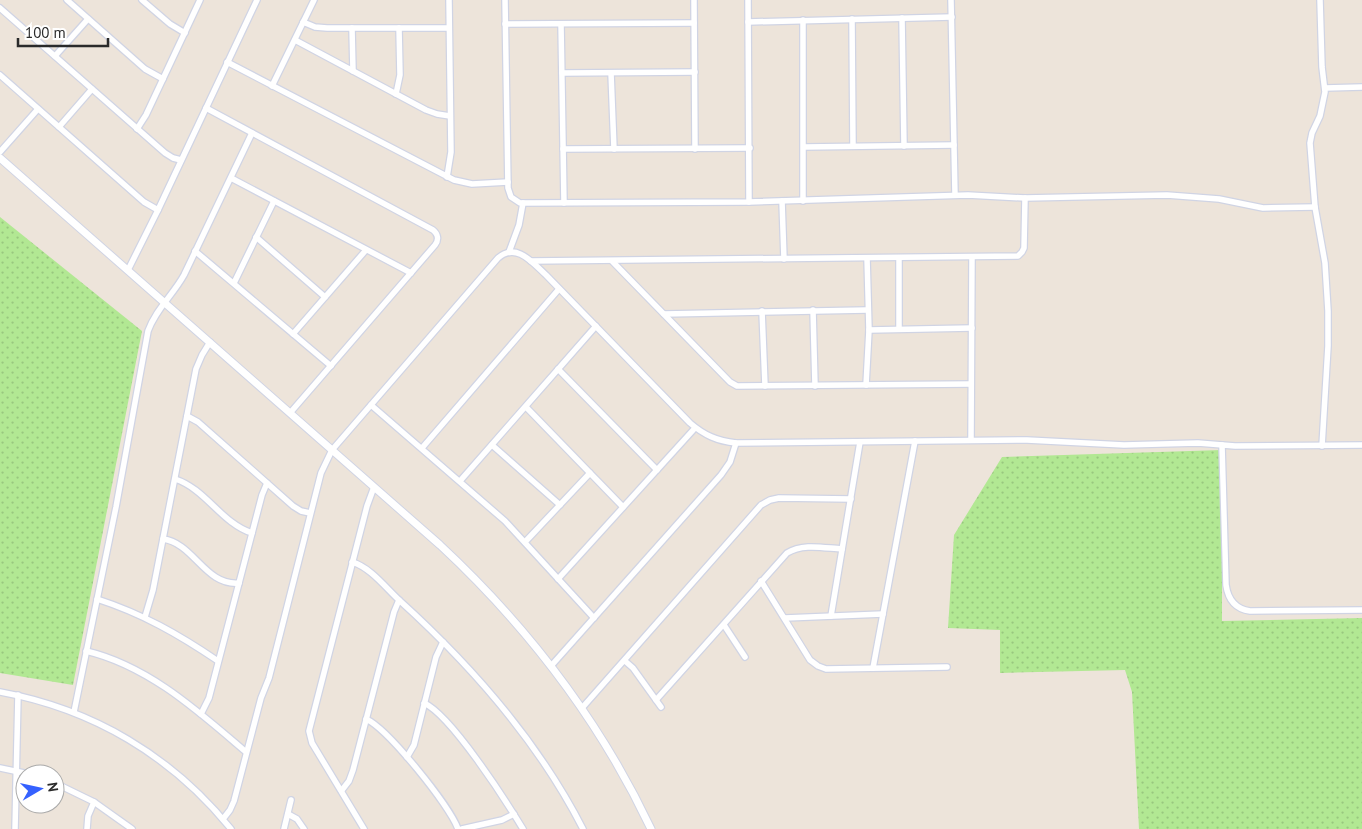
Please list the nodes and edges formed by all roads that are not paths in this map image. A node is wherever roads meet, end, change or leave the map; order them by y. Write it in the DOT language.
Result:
graph roads {
  1 [pos="67,0"];
  2 [pos="142,0"];
  3 [pos="200,0"];
  4 [pos="257,0"];
  5 [pos="314,0"];
  6 [pos="448,0"];
  7 [pos="505,0"];
  8 [pos="694,0"];
  9 [pos="748,0"];
  10 [pos="951,0"];
  11 [pos="1320,0"];
  12 [pos="0,8"];
  13 [pos="952,17"];
  14 [pos="902,18"];
  15 [pos="88,19"];
  16 [pos="852,19"];
  17 [pos="804,20"];
  18 [pos="303,22"];
  19 [pos="748,22"];
  20 [pos="694,23"];
  21 [pos="505,24"];
  22 [pos="562,24"];
  23 [pos="352,28"];
  24 [pos="399,28"];
  25 [pos="449,28"];
  26 [pos="184,34"];
  27 [pos="295,40"];
  28 [pos="55,56"];
  29 [pos="227,62"];
  30 [pos="353,71"];
  31 [pos="695,72"];
  32 [pos="562,73"];
  33 [pos="611,73"];
  34 [pos="0,75"];
  35 [pos="163,79"];
  36 [pos="272,86"];
  37 [pos="1325,88"];
  38 [pos="1362,88"];
  39 [pos="92,89"];
  40 [pos="396,94"];
  41 [pos="206,108"];
  42 [pos="38,109"];
  43 [pos="450,116"];
  44 [pos="59,127"];
  45 [pos="137,129"];
  46 [pos="252,133"];
  47 [pos="954,145"];
  48 [pos="853,146"];
  49 [pos="904,146"];
  50 [pos="804,147"];
  51 [pos="695,148"];
  52 [pos="750,148"];
  53 [pos="563,149"];
  54 [pos="614,149"];
  55 [pos="0,152"];
  56 [pos="0,158"];
  57 [pos="181,160"];
  58 [pos="447,177"];
  59 [pos="231,178"];
  60 [pos="508,182"];
  61 [pos="955,195"];
  62 [pos="1025,198"];
  63 [pos="274,201"];
  64 [pos="782,201"];
  65 [pos="803,201"];
  66 [pos="749,202"];
  67 [pos="523,203"];
  68 [pos="564,203"];
  69 [pos="1315,206"];
  70 [pos="158,210"];
  71 [pos="256,237"];
  72 [pos="366,250"];
  73 [pos="195,251"];
  74 [pos="510,252"];
  75 [pos="972,257"];
  76 [pos="867,258"];
  77 [pos="899,258"];
  78 [pos="784,259"];
  79 [pos="531,261"];
  80 [pos="612,261"];
  81 [pos="128,270"];
  82 [pos="411,274"];
  83 [pos="234,283"];
  84 [pos="559,289"];
  85 [pos="326,296"];
  86 [pos="165,302"];
  87 [pos="812,310"];
  88 [pos="867,310"];
  89 [pos="762,311"];
  90 [pos="664,314"];
  91 [pos="596,326"];
  92 [pos="972,328"];
  93 [pos="899,329"];
  94 [pos="868,330"];
  95 [pos="293,334"];
  96 [pos="210,342"];
  97 [pos="331,366"];
  98 [pos="558,369"];
  99 [pos="971,384"];
  100 [pos="866,385"];
  101 [pos="765,386"];
  102 [pos="815,386"];
  103 [pos="372,405"];
  104 [pos="526,407"];
  105 [pos="290,413"];
  106 [pos="187,416"];
  107 [pos="694,428"];
  108 [pos="971,440"];
  109 [pos="914,441"];
  110 [pos="860,442"];
  111 [pos="736,443"];
  112 [pos="492,445"];
  113 [pos="1362,445"];
  114 [pos="1222,446"];
  115 [pos="1322,446"];
  116 [pos="422,448"];
  117 [pos="332,450"];
  118 [pos="657,470"];
  119 [pos="590,473"];
  120 [pos="175,479"];
  121 [pos="460,481"];
  122 [pos="267,483"];
  123 [pos="374,487"];
  124 [pos="851,498"];
  125 [pos="560,505"];
  126 [pos="623,508"];
  127 [pos="310,513"];
  128 [pos="252,533"];
  129 [pos="163,539"];
  130 [pos="525,542"];
  131 [pos="842,549"];
  132 [pos="352,562"];
  133 [pos="558,579"];
  134 [pos="761,581"];
  135 [pos="239,583"];
  136 [pos="97,599"];
  137 [pos="399,600"];
  138 [pos="1362,610"];
  139 [pos="883,614"];
  140 [pos="831,616"];
  141 [pos="145,617"];
  142 [pos="594,618"];
  143 [pos="785,618"];
  144 [pos="724,625"];
  145 [pos="443,642"];
  146 [pos="86,651"];
  147 [pos="745,657"];
  148 [pos="218,661"];
  149 [pos="625,661"];
  150 [pos="552,666"];
  151 [pos="947,667"];
  152 [pos="873,668"];
  153 [pos="0,692"];
  154 [pos="18,695"];
  155 [pos="656,700"];
  156 [pos="424,703"];
  157 [pos="660,707"];
  158 [pos="582,708"];
  159 [pos="74,712"];
  160 [pos="201,714"];
  161 [pos="366,719"];
  162 [pos="246,752"];
  163 [pos="407,757"];
  164 [pos="16,764"];
  165 [pos="0,768"];
  166 [pos="15,770"];
  167 [pos="65,788"];
  168 [pos="342,790"];
  169 [pos="291,800"];
  170 [pos="94,802"];
  171 [pos="15,814"];
  172 [pos="288,814"];
  173 [pos="514,814"];
  174 [pos="223,819"];
  175 [pos="15,829"];
  176 [pos="87,829"];
  177 [pos="132,829"];
  178 [pos="231,829"];
  179 [pos="284,829"];
  180 [pos="304,829"];
  181 [pos="364,829"];
  182 [pos="458,829"];
  183 [pos="462,829"];
  184 [pos="523,829"];
  185 [pos="582,829"];
  186 [pos="650,829"];
  1 -- 15 [label="street"];
  2 -- 26 [label="street"];
  3 -- 26 [label="street"];
  4 -- 29 [label="street"];
  5 -- 18 [label="street"];
  6 -- 25 [label="street"];
  7 -- 21 [label="street"];
  8 -- 20 [label="street"];
  9 -- 19 [label="street"];
  10 -- 13 [label="street"];
  11 -- 37 [label="street"];
  12 -- 28 [label="street"];
  13 -- 14 [label="street"];
  13 -- 47 [label="street"];
  14 -- 16 [label="street"];
  14 -- 49 [label="street"];
  15 -- 28 [label="street"];
  15 -- 35 [label="street"];
  16 -- 17 [label="street"];
  16 -- 48 [label="street"];
  17 -- 19 [label="street"];
  17 -- 50 [label="street"];
  18 -- 23 [label="street"];
  18 -- 27 [label="street"];
  19 -- 52 [label="street"];
  20 -- 22 [label="street"];
  20 -- 31 [label="street"];
  21 -- 22 [label="street"];
  21 -- 60 [label="street"];
  22 -- 32 [label="street"];
  23 -- 24 [label="street"];
  23 -- 30 [label="street"];
  24 -- 25 [label="street"];
  24 -- 40 [label="street"];
  25 -- 43 [label="street"];
  26 -- 35 [label="street"];
  27 -- 30 [label="street"];
  27 -- 36 [label="street"];
  28 -- 39 [label="street"];
  29 -- 36 [label="street"];
  29 -- 41 [label="street"];
  30 -- 40 [label="street"];
  31 -- 33 [label="street"];
  31 -- 51 [label="street"];
  32 -- 33 [label="street"];
  32 -- 53 [label="street"];
  33 -- 54 [label="street"];
  34 -- 42 [label="street"];
  35 -- 45 [label="street"];
  36 -- 58 [label="street"];
  37 -- 38 [label="street"];
  37 -- 69 [label="street"];
  39 -- 44 [label="street"];
  39 -- 45 [label="street"];
  40 -- 43 [label="street"];
  41 -- 46 [label="street"];
  41 -- 57 [label="street"];
  42 -- 44 [label="street"];
  42 -- 55 [label="street"];
  43 -- 58 [label="street"];
  44 -- 70 [label="street"];
  45 -- 57 [label="street"];
  46 -- 59 [label="street"];
  46 -- 82 [label="street"];
  47 -- 49 [label="street"];
  47 -- 61 [label="street"];
  48 -- 49 [label="street"];
  48 -- 50 [label="street"];
  50 -- 65 [label="street"];
  51 -- 52 [label="street"];
  51 -- 54 [label="street"];
  52 -- 66 [label="street"];
  53 -- 54 [label="street"];
  53 -- 68 [label="street"];
  56 -- 81 [label="street"];
  57 -- 70 [label="street"];
  58 -- 60 [label="street"];
  59 -- 63 [label="street"];
  59 -- 73 [label="street"];
  60 -- 67 [label="street"];
  61 -- 62 [label="street"];
  61 -- 65 [label="street"];
  62 -- 69 [label="street"];
  62 -- 75 [label="street"];
  63 -- 71 [label="street"];
  63 -- 72 [label="street"];
  64 -- 65 [label="street"];
  64 -- 66 [label="street"];
  64 -- 78 [label="street"];
  66 -- 68 [label="street"];
  67 -- 68 [label="street"];
  67 -- 74 [label="street"];
  69 -- 115 [label="street"];
  70 -- 81 [label="street"];
  71 -- 83 [label="street"];
  71 -- 85 [label="street"];
  72 -- 82 [label="street"];
  72 -- 85 [label="street"];
  73 -- 83 [label="street"];
  73 -- 86 [label="street"];
  74 -- 79 [label="street"];
  74 -- 103 [label="street"];
  75 -- 77 [label="street"];
  75 -- 92 [label="street"];
  76 -- 77 [label="street"];
  76 -- 78 [label="street"];
  76 -- 88 [label="street"];
  77 -- 93 [label="street"];
  78 -- 80 [label="street"];
  79 -- 80 [label="street"];
  79 -- 84 [label="street"];
  80 -- 90 [label="street"];
  81 -- 86 [label="street"];
  82 -- 97 [label="street"];
  83 -- 95 [label="street"];
  84 -- 91 [label="street"];
  84 -- 116 [label="street"];
  85 -- 95 [label="street"];
  86 -- 96 [label="street"];
  86 -- 136 [label="street"];
  87 -- 88 [label="street"];
  87 -- 89 [label="street"];
  87 -- 102 [label="street"];
  88 -- 94 [label="street"];
  89 -- 90 [label="street"];
  89 -- 101 [label="street"];
  90 -- 101 [label="street"];
  91 -- 98 [label="street"];
  91 -- 107 [label="street"];
  92 -- 93 [label="street"];
  92 -- 99 [label="street"];
  93 -- 94 [label="street"];
  94 -- 100 [label="street"];
  95 -- 97 [label="street"];
  96 -- 105 [label="street"];
  96 -- 106 [label="street"];
  97 -- 105 [label="street"];
  98 -- 104 [label="street"];
  98 -- 118 [label="street"];
  99 -- 100 [label="street"];
  99 -- 108 [label="street"];
  100 -- 102 [label="street"];
  101 -- 102 [label="street"];
  103 -- 116 [label="street"];
  103 -- 117 [label="street"];
  104 -- 112 [label="street"];
  104 -- 119 [label="street"];
  105 -- 117 [label="street"];
  106 -- 120 [label="street"];
  106 -- 122 [label="street"];
  107 -- 111 [label="street"];
  107 -- 118 [label="street"];
  108 -- 109 [label="street"];
  108 -- 114 [label="street"];
  109 -- 110 [label="street"];
  109 -- 139 [label="street"];
  110 -- 111 [label="street"];
  110 -- 124 [label="street"];
  111 -- 142 [label="street"];
  112 -- 121 [label="street"];
  112 -- 125 [label="street"];
  113 -- 115 [label="street"];
  114 -- 115 [label="street"];
  114 -- 138 [label="street"];
  116 -- 121 [label="street"];
  117 -- 123 [label="street"];
  117 -- 127 [label="street"];
  118 -- 126 [label="street"];
  119 -- 125 [label="street"];
  119 -- 126 [label="street"];
  120 -- 128 [label="street"];
  120 -- 129 [label="street"];
  121 -- 130 [label="street"];
  122 -- 127 [label="street"];
  122 -- 128 [label="street"];
  123 -- 132 [label="street"];
  123 -- 150 [label="street"];
  124 -- 131 [label="street"];
  124 -- 149 [label="street"];
  125 -- 130 [label="street"];
  126 -- 133 [label="street"];
  127 -- 162 [label="street"];
  128 -- 135 [label="street"];
  129 -- 135 [label="street"];
  129 -- 141 [label="street"];
  130 -- 133 [label="street"];
  131 -- 134 [label="street"];
  131 -- 140 [label="street"];
  132 -- 137 [label="street"];
  132 -- 168 [label="street"];
  133 -- 142 [label="street"];
  134 -- 143 [label="street"];
  134 -- 144 [label="street"];
  135 -- 148 [label="street"];
  136 -- 141 [label="street"];
  136 -- 146 [label="street"];
  137 -- 145 [label="street"];
  137 -- 161 [label="street"];
  139 -- 140 [label="street"];
  139 -- 152 [label="street"];
  140 -- 143 [label="street"];
  141 -- 148 [label="street"];
  142 -- 150 [label="street"];
  143 -- 152 [label="street"];
  144 -- 147 [label="street"];
  144 -- 155 [label="street"];
  145 -- 156 [label="street"];
  145 -- 185 [label="street"];
  146 -- 159 [label="street"];
  146 -- 160 [label="street"];
  148 -- 160 [label="street"];
  149 -- 155 [label="street"];
  149 -- 158 [label="street"];
  150 -- 158 [label="street"];
  151 -- 152 [label="street"];
  153 -- 154 [label="street"];
  154 -- 159 [label="street"];
  154 -- 164 [label="street"];
  155 -- 157 [label="street"];
  156 -- 163 [label="street"];
  156 -- 173 [label="street"];
  158 -- 186 [label="street"];
  159 -- 174 [label="street"];
  160 -- 162 [label="street"];
  161 -- 163 [label="street"];
  161 -- 168 [label="street"];
  162 -- 174 [label="street"];
  163 -- 182 [label="street"];
  165 -- 166 [label="street"];
  167 -- 170 [label="street"];
  168 -- 181 [label="street"];
  169 -- 172 [label="street"];
  170 -- 176 [label="street"];
  170 -- 177 [label="street"];
  171 -- 175 [label="street"];
  172 -- 179 [label="street"];
  172 -- 180 [label="street"];
  173 -- 183 [label="street"];
  173 -- 184 [label="street"];
  174 -- 178 [label="street"];
}
